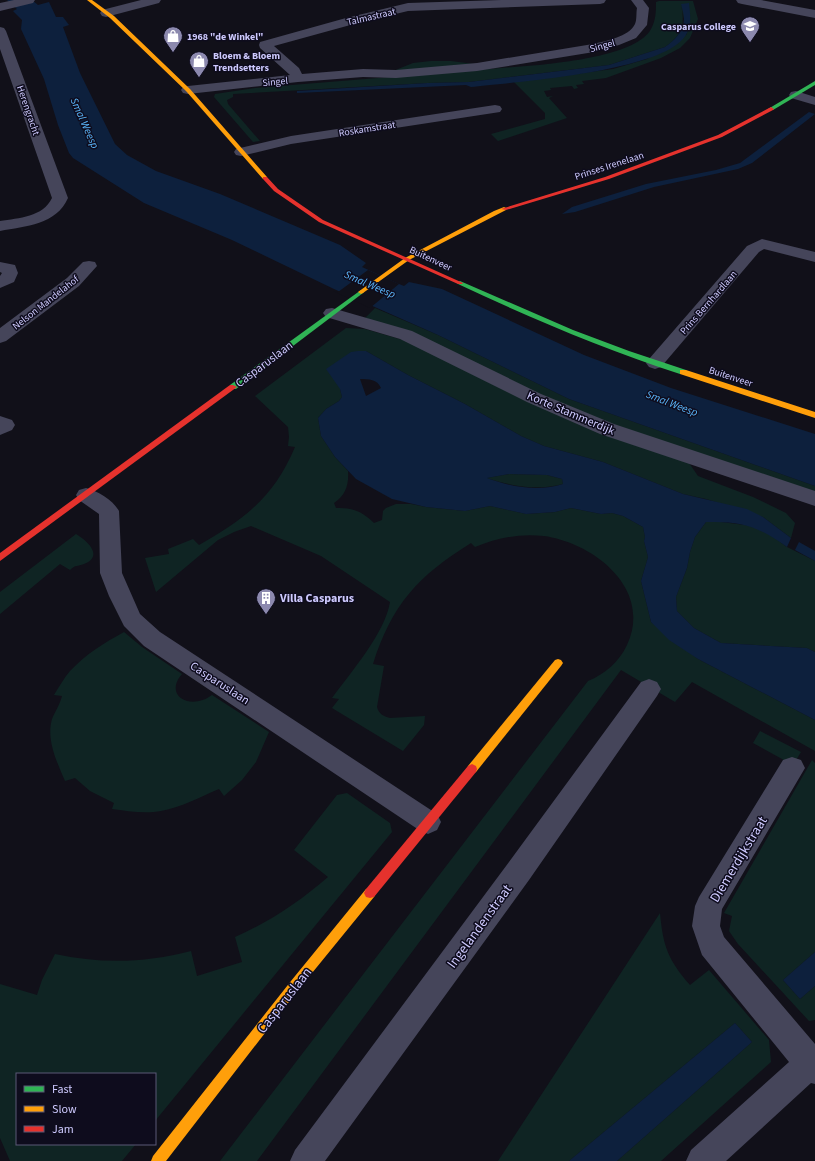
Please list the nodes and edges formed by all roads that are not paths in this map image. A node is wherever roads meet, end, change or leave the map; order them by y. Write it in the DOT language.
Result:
graph roads {
  1 [pos="29,0"];
  2 [pos="89,0"];
  3 [pos="155,0"];
  4 [pos="394,0"];
  5 [pos="600,0"];
  6 [pos="637,0"];
  7 [pos="742,0"];
  8 [pos="6,6"];
  9 [pos="408,7"];
  10 [pos="106,13"];
  11 [pos="815,14"];
  12 [pos="0,31"];
  13 [pos="469,55"];
  14 [pos="506,61"];
  15 [pos="398,62"];
  16 [pos="362,73"];
  17 [pos="298,78"];
  18 [pos="815,83"];
  19 [pos="188,90"];
  20 [pos="796,95"];
  21 [pos="815,101"];
  22 [pos="495,109"];
  23 [pos="241,152"];
  24 [pos="0,226"];
  25 [pos="815,257"];
  26 [pos="407,259"];
  27 [pos="88,266"];
  28 [pos="0,267"];
  29 [pos="0,283"];
  30 [pos="339,308"];
  31 [pos="0,337"];
  32 [pos="655,362"];
  33 [pos="815,415"];
  34 [pos="0,422"];
  35 [pos="0,428"];
  36 [pos="86,495"];
  37 [pos="815,499"];
  38 [pos="0,558"];
  39 [pos="558,663"];
  40 [pos="649,689"];
  41 [pos="792,768"];
  42 [pos="428,822"];
  43 [pos="813,1064"];
  44 [pos="158,1161"];
  45 [pos="306,1161"];
  46 [pos="702,1161"];
  1 -- 8 [label="street"];
  2 -- 10 [label="street, Buitenveer"];
  3 -- 10 [label="street"];
  4 -- 9 [label="street"];
  5 -- 9 [label="street, Talmastraat"];
  6 -- 14 [label="street, Singel"];
  7 -- 11 [label="street"];
  9 -- 17 [label="street, Talmastraat"];
  10 -- 19 [label="street, Buitenveer"];
  12 -- 24 [label="street, Herengracht"];
  13 -- 14 [label="street, Singel"];
  14 -- 16 [label="street, Singel"];
  15 -- 16 [label="street, Singel"];
  16 -- 17 [label="street, Singel"];
  17 -- 19 [label="street, Singel"];
  18 -- 20 [label="street, Prinses Irenelaan"];
  19 -- 23 [label="street, Buitenveer"];
  20 -- 21 [label="street"];
  20 -- 26 [label="street, Prinses Irenelaan"];
  22 -- 23 [label="street, Roskamstraat"];
  23 -- 26 [label="street, Buitenveer"];
  25 -- 32 [label="street, Prins Bernhardlaan"];
  26 -- 30 [label="street, Casparuslaan"];
  26 -- 32 [label="street, Buitenveer"];
  27 -- 31 [label="street, Nelson Mandelahof"];
  28 -- 29 [label="street"];
  30 -- 36 [label="street, Casparuslaan"];
  30 -- 37 [label="street, Korte Stammerdijk"];
  32 -- 33 [label="street, Buitenveer"];
  34 -- 35 [label="street"];
  36 -- 38 [label="street, Casparuslaan"];
  36 -- 42 [label="street, Casparuslaan"];
  39 -- 42 [label="street, Casparuslaan"];
  40 -- 45 [label="street, Ingelandenstraat"];
  41 -- 43 [label="street, Diemerdijkstraat"];
  42 -- 44 [label="street, Casparuslaan"];
  43 -- 46 [label="street, Diemerdijkstraat"];
}
